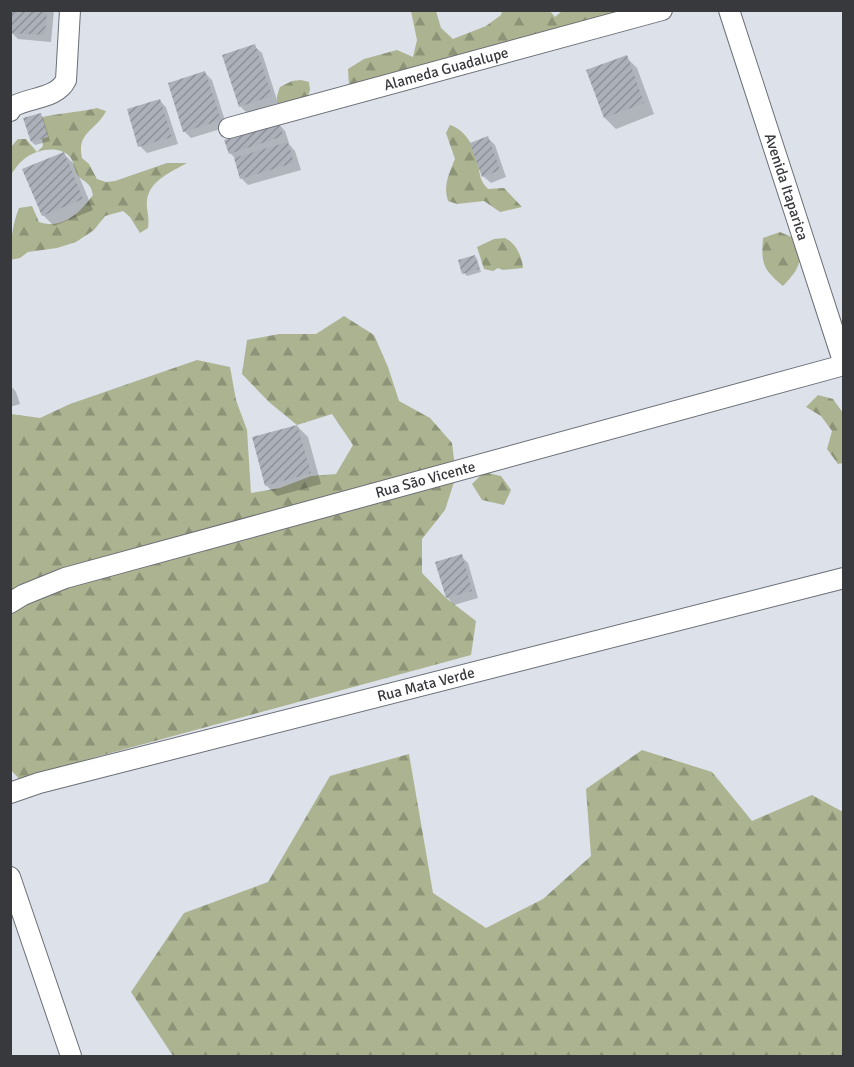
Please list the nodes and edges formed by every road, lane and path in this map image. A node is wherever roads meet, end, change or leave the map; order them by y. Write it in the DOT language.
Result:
graph roads {
  1 [pos="70,10"];
  2 [pos="662,10"];
  3 [pos="729,10"];
  4 [pos="10,111"];
  5 [pos="229,128"];
  6 [pos="843,365"];
  7 [pos="843,578"];
  8 [pos="10,603"];
  9 [pos="10,793"];
  10 [pos="10,877"];
  11 [pos="71,1056"];
  1 -- 4 [label="street"];
  2 -- 5 [label="street, Alameda Guadalupe"];
  3 -- 6 [label="street, Avenida Itaparica"];
  6 -- 8 [label="street, Rua São Vicente"];
  7 -- 9 [label="street, Rua Mata Verde"];
  10 -- 11 [label="street"];
}
